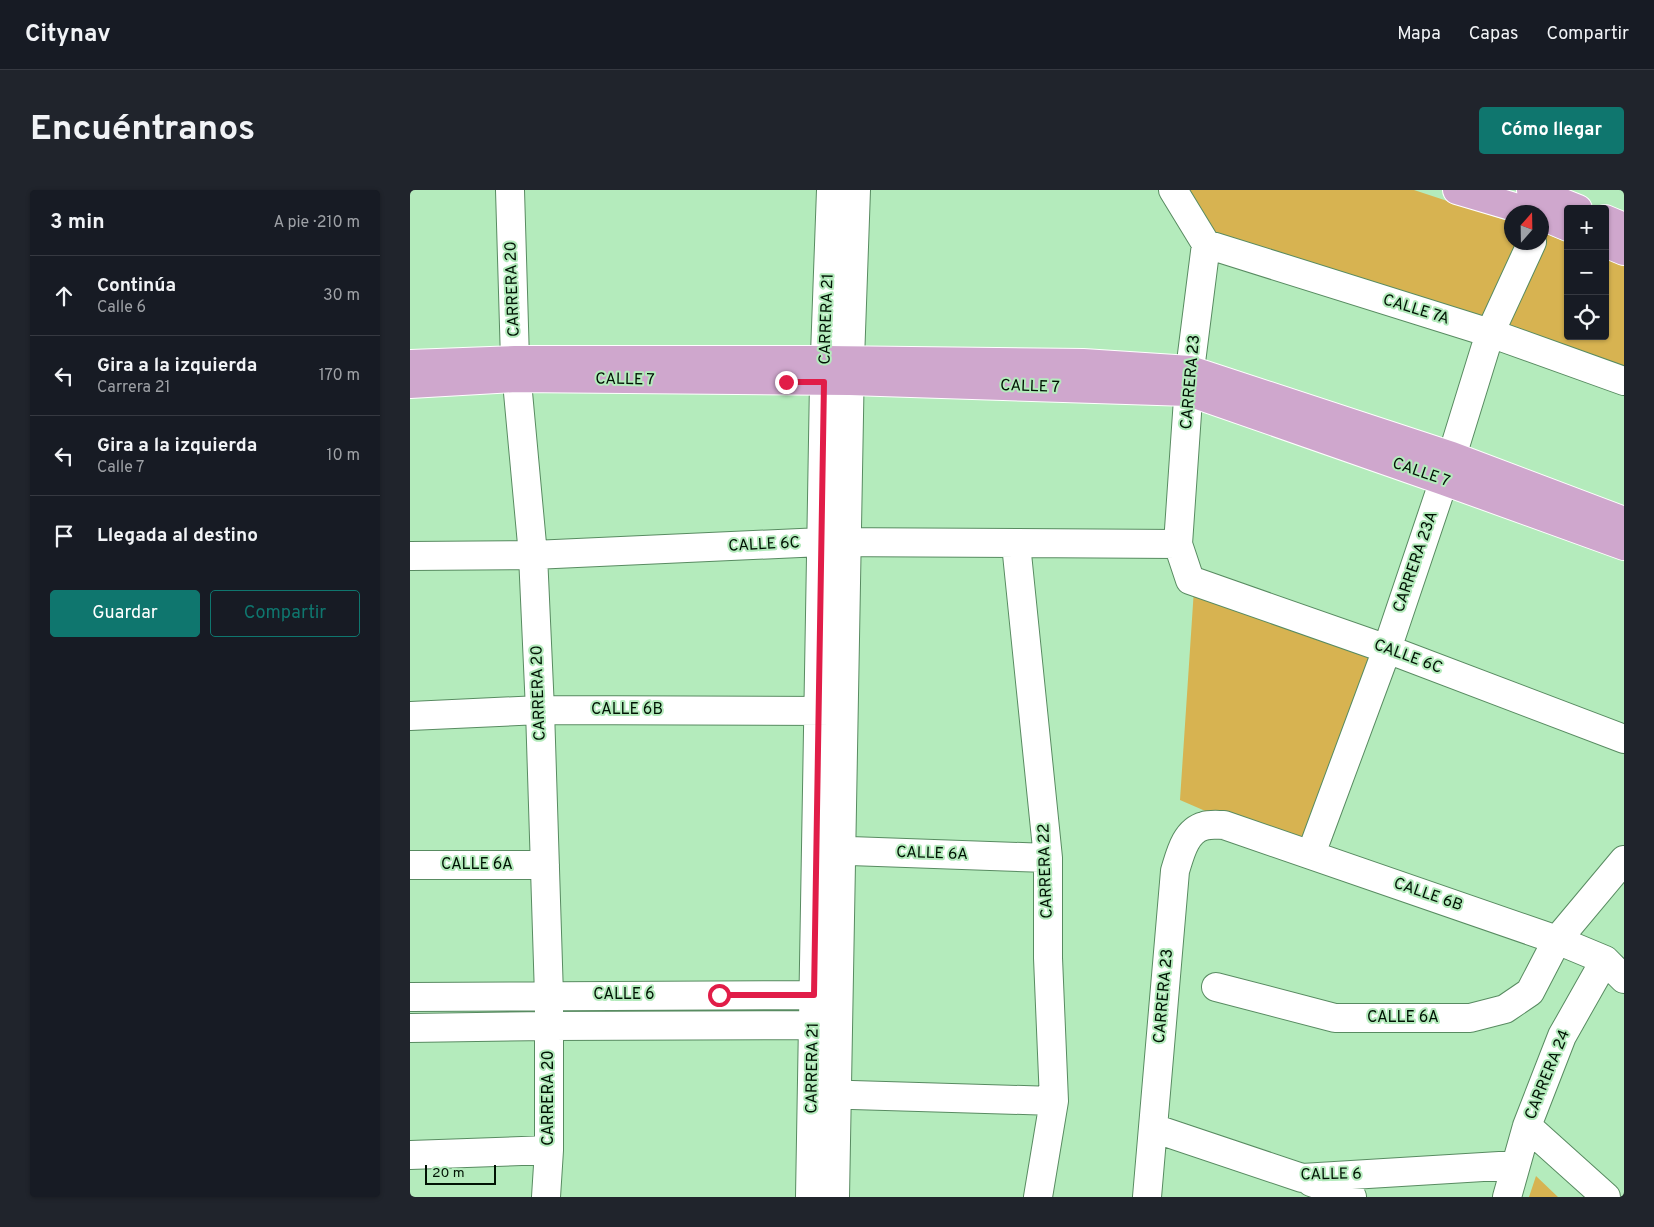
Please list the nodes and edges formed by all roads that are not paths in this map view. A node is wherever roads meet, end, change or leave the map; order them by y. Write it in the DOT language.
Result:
graph roads {
  1 [pos="510,190"];
  2 [pos="831,190"];
  3 [pos="856,190"];
  4 [pos="1174,190"];
  5 [pos="1457,190"];
  6 [pos="1531,190"];
  7 [pos="1504,205"];
  8 [pos="1568,205"];
  9 [pos="1609,221"];
  10 [pos="1624,227"];
  11 [pos="1206,244"];
  12 [pos="1609,245"];
  13 [pos="1528,250"];
  14 [pos="1624,251"];
  15 [pos="1490,333"];
  16 [pos="410,364"];
  17 [pos="515,369"];
  18 [pos="837,371"];
  19 [pos="1189,381"];
  20 [pos="1624,381"];
  21 [pos="410,384"];
  22 [pos="1448,468"];
  23 [pos="1624,521"];
  24 [pos="834,542"];
  25 [pos="1016,544"];
  26 [pos="1178,544"];
  27 [pos="1624,546"];
  28 [pos="534,555"];
  29 [pos="410,556"];
  30 [pos="1190,580"];
  31 [pos="1387,649"];
  32 [pos="540,710"];
  33 [pos="831,710"];
  34 [pos="410,716"];
  35 [pos="1624,739"];
  36 [pos="1224,825"];
  37 [pos="829,850"];
  38 [pos="1311,854"];
  39 [pos="1048,858"];
  40 [pos="1624,860"];
  41 [pos="410,865"];
  42 [pos="545,865"];
  43 [pos="1557,940"];
  44 [pos="1614,970"];
  45 [pos="1216,987"];
  46 [pos="826,995"];
  47 [pos="549,996"];
  48 [pos="410,997"];
  49 [pos="826,1025"];
  50 [pos="549,1026"];
  51 [pos="410,1028"];
  52 [pos="824,1094"];
  53 [pos="1054,1101"];
  54 [pos="1527,1126"];
  55 [pos="1153,1128"];
  56 [pos="549,1150"];
  57 [pos="410,1155"];
  58 [pos="1516,1165"];
  59 [pos="1302,1178"];
  60 [pos="546,1197"];
  61 [pos="810,1197"];
  62 [pos="835,1197"];
  63 [pos="1038,1197"];
  64 [pos="1147,1197"];
  65 [pos="1352,1197"];
  66 [pos="1507,1197"];
  67 [pos="1606,1197"];
  1 -- 17 [label="street, CARRERA 20"];
  2 -- 18 [label="street, CARRERA 21"];
  3 -- 18 [label="street, CARRERA 21"];
  4 -- 11 [label="street"];
  5 -- 7 [label="main road"];
  6 -- 8 [label="main road"];
  9 -- 10 [label="main road"];
  11 -- 15 [label="street, CALLE 7A"];
  11 -- 19 [label="street, CARRERA 23"];
  12 -- 14 [label="main road"];
  13 -- 15 [label="street, CARRERA 23A"];
  15 -- 20 [label="street, CALLE 7A"];
  15 -- 22 [label="street, CARRERA 23A"];
  16 -- 17 [label="main road, CALLE 7"];
  17 -- 18 [label="main road, CALLE 7"];
  17 -- 21 [label="main road, CALLE 7"];
  17 -- 28 [label="street, CARRERA 20"];
  18 -- 19 [label="main road, CALLE 7"];
  18 -- 24 [label="street, CARRERA 21"];
  19 -- 22 [label="main road, CALLE 7"];
  19 -- 26 [label="street, CARRERA 23"];
  22 -- 23 [label="main road, CALLE 7"];
  22 -- 27 [label="main road, CALLE 7"];
  22 -- 31 [label="street, CARRERA 23A"];
  24 -- 25 [label="street, CALLE 6C"];
  24 -- 28 [label="street, CALLE 6C"];
  24 -- 33 [label="street, CARRERA 21"];
  25 -- 26 [label="street, CALLE 6C"];
  25 -- 39 [label="street, CARRERA 22"];
  26 -- 30 [label="street, CARRERA 23"];
  28 -- 29 [label="street, CALLE 6C"];
  28 -- 32 [label="street, CARRERA 20"];
  30 -- 31 [label="street, CALLE 6C"];
  31 -- 35 [label="street, CALLE 6C"];
  31 -- 38 [label="street, CARRERA 23A"];
  32 -- 33 [label="street, CALLE 6B"];
  32 -- 34 [label="street, CALLE 6B"];
  32 -- 42 [label="street, CARRERA 20"];
  33 -- 37 [label="street, CARRERA 21"];
  36 -- 38 [label="street, CALLE 6B"];
  36 -- 55 [label="street, CARRERA 23"];
  37 -- 39 [label="street, CALLE 6A"];
  37 -- 46 [label="street, CARRERA 21"];
  38 -- 43 [label="street, CALLE 6B"];
  39 -- 53 [label="street, CARRERA 22"];
  40 -- 43 [label="street, CALLE 6A"];
  41 -- 42 [label="street, CALLE 6A"];
  42 -- 47 [label="street, CARRERA 20"];
  43 -- 44 [label="street, CALLE 6B"];
  43 -- 45 [label="street, CALLE 6A"];
  44 -- 54 [label="street, CARRERA 24"];
  46 -- 47 [label="street, CALLE 6"];
  46 -- 49 [label="street, CARRERA 21"];
  47 -- 48 [label="street, CALLE 6"];
  47 -- 50 [label="street, CARRERA 20"];
  49 -- 50 [label="street, CALLE 6"];
  49 -- 52 [label="street, CARRERA 21"];
  50 -- 51 [label="street, CALLE 6"];
  50 -- 56 [label="street, CARRERA 20"];
  52 -- 53 [label="street"];
  52 -- 61 [label="street, CARRERA 21"];
  52 -- 62 [label="street, CARRERA 21"];
  53 -- 63 [label="street, CARRERA 22"];
  54 -- 58 [label="street, CARRERA 24"];
  54 -- 67 [label="street"];
  55 -- 59 [label="street, CALLE 6"];
  55 -- 64 [label="street, CARRERA 23"];
  56 -- 57 [label="street"];
  56 -- 60 [label="street, CARRERA 20"];
  58 -- 59 [label="street, CALLE 6"];
  58 -- 66 [label="street, CARRERA 24"];
  59 -- 65 [label="street"];
}
